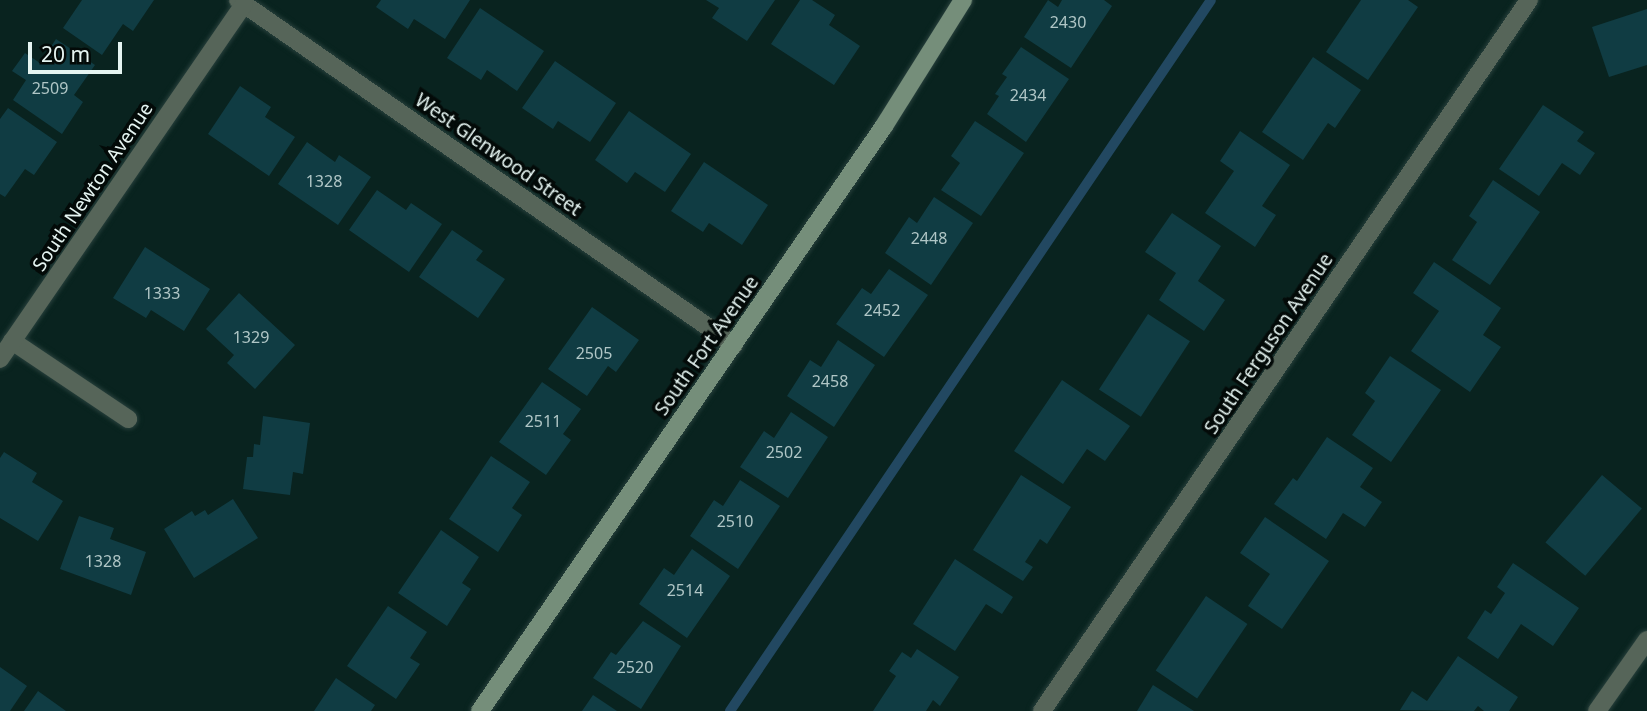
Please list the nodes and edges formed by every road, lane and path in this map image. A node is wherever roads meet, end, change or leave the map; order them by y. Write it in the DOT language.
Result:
graph roads {
  1 [pos="1529,0"];
  2 [pos="960,1"];
  3 [pos="241,2"];
  4 [pos="12,341"];
  5 [pos="734,345"];
  6 [pos="0,359"];
  7 [pos="128,419"];
  8 [pos="1647,640"];
  9 [pos="480,711"];
  10 [pos="1042,711"];
  11 [pos="1597,711"];
  1 -- 10 [label="street, South Ferguson Avenue"];
  2 -- 5 [label="street, South Fort Avenue"];
  3 -- 4 [label="street, South Newton Avenue"];
  3 -- 5 [label="street, West Glenwood Street"];
  4 -- 6 [label="street, South Newton Avenue"];
  4 -- 7 [label="street"];
  5 -- 9 [label="street, South Fort Avenue"];
  8 -- 11 [label="street"];
}
